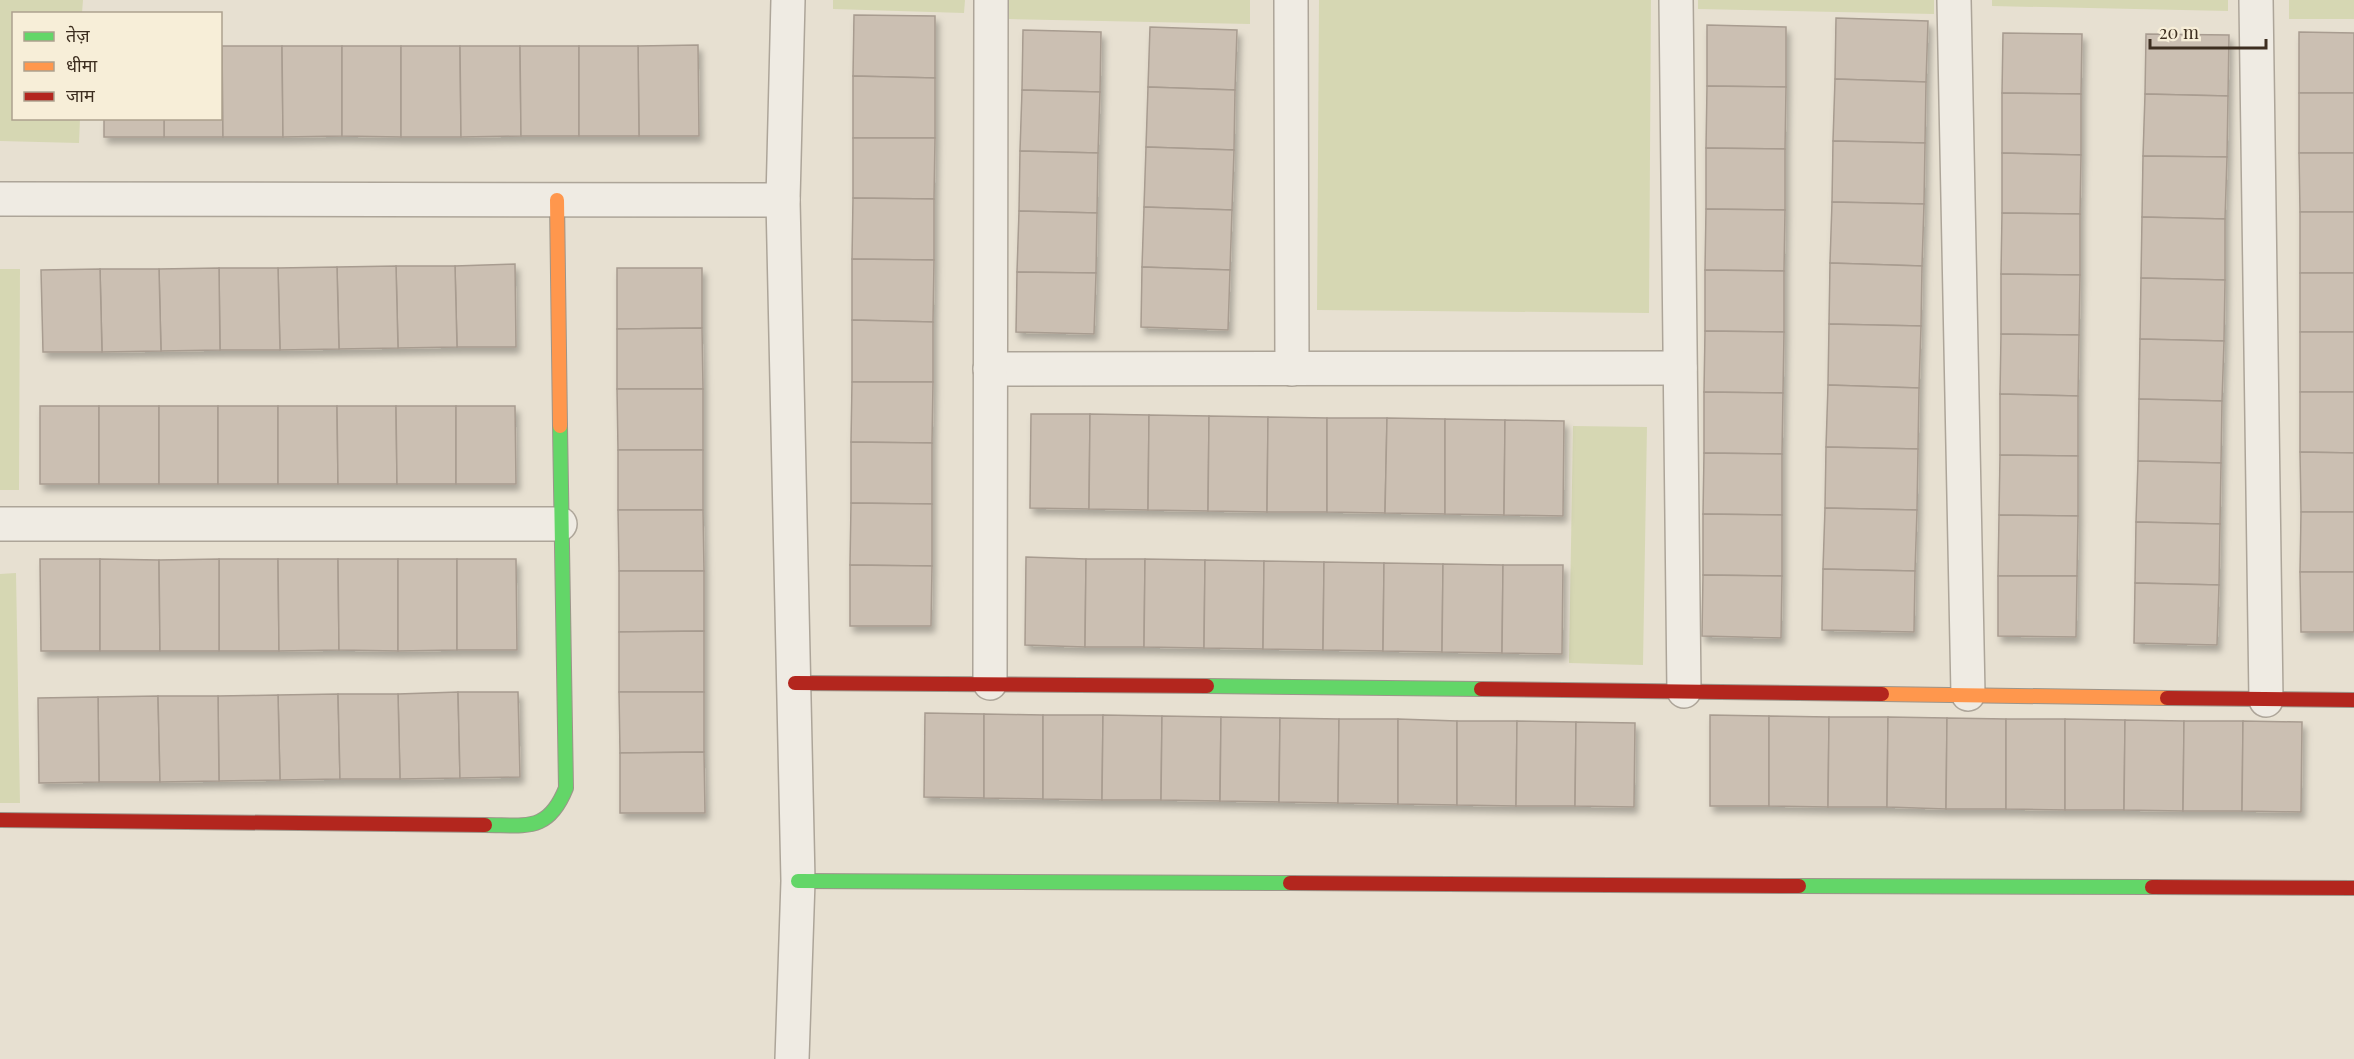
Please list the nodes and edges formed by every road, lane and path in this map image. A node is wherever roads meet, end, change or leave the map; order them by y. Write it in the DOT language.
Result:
graph roads {
  1 [pos="788,0"];
  2 [pos="991,0"];
  3 [pos="1291,0"];
  4 [pos="1676,0"];
  5 [pos="1954,0"];
  6 [pos="2256,0"];
  7 [pos="0,200"];
  8 [pos="557,200"];
  9 [pos="783,200"];
  10 [pos="1680,368"];
  11 [pos="990,369"];
  12 [pos="1292,369"];
  13 [pos="0,524"];
  14 [pos="560,524"];
  15 [pos="795,683"];
  16 [pos="990,683"];
  17 [pos="1684,691"];
  18 [pos="1968,694"];
  19 [pos="2354,699"];
  20 [pos="2266,700"];
  21 [pos="0,820"];
  22 [pos="798,881"];
  23 [pos="2354,888"];
  24 [pos="792,1059"];
  1 -- 9 [label="street"];
  2 -- 11 [label="street"];
  3 -- 12 [label="street"];
  4 -- 10 [label="street"];
  5 -- 18 [label="street"];
  6 -- 20 [label="street"];
  7 -- 8 [label="street"];
  8 -- 9 [label="street"];
  8 -- 14 [label="street"];
  9 -- 15 [label="street"];
  10 -- 12 [label="street"];
  10 -- 17 [label="street"];
  11 -- 12 [label="street"];
  11 -- 16 [label="street"];
  13 -- 14 [label="street"];
  14 -- 21 [label="street"];
  15 -- 16 [label="street"];
  15 -- 22 [label="street"];
  16 -- 17 [label="street"];
  17 -- 18 [label="street"];
  18 -- 20 [label="street"];
  19 -- 20 [label="street"];
  22 -- 23 [label="street"];
  22 -- 24 [label="street"];
}
